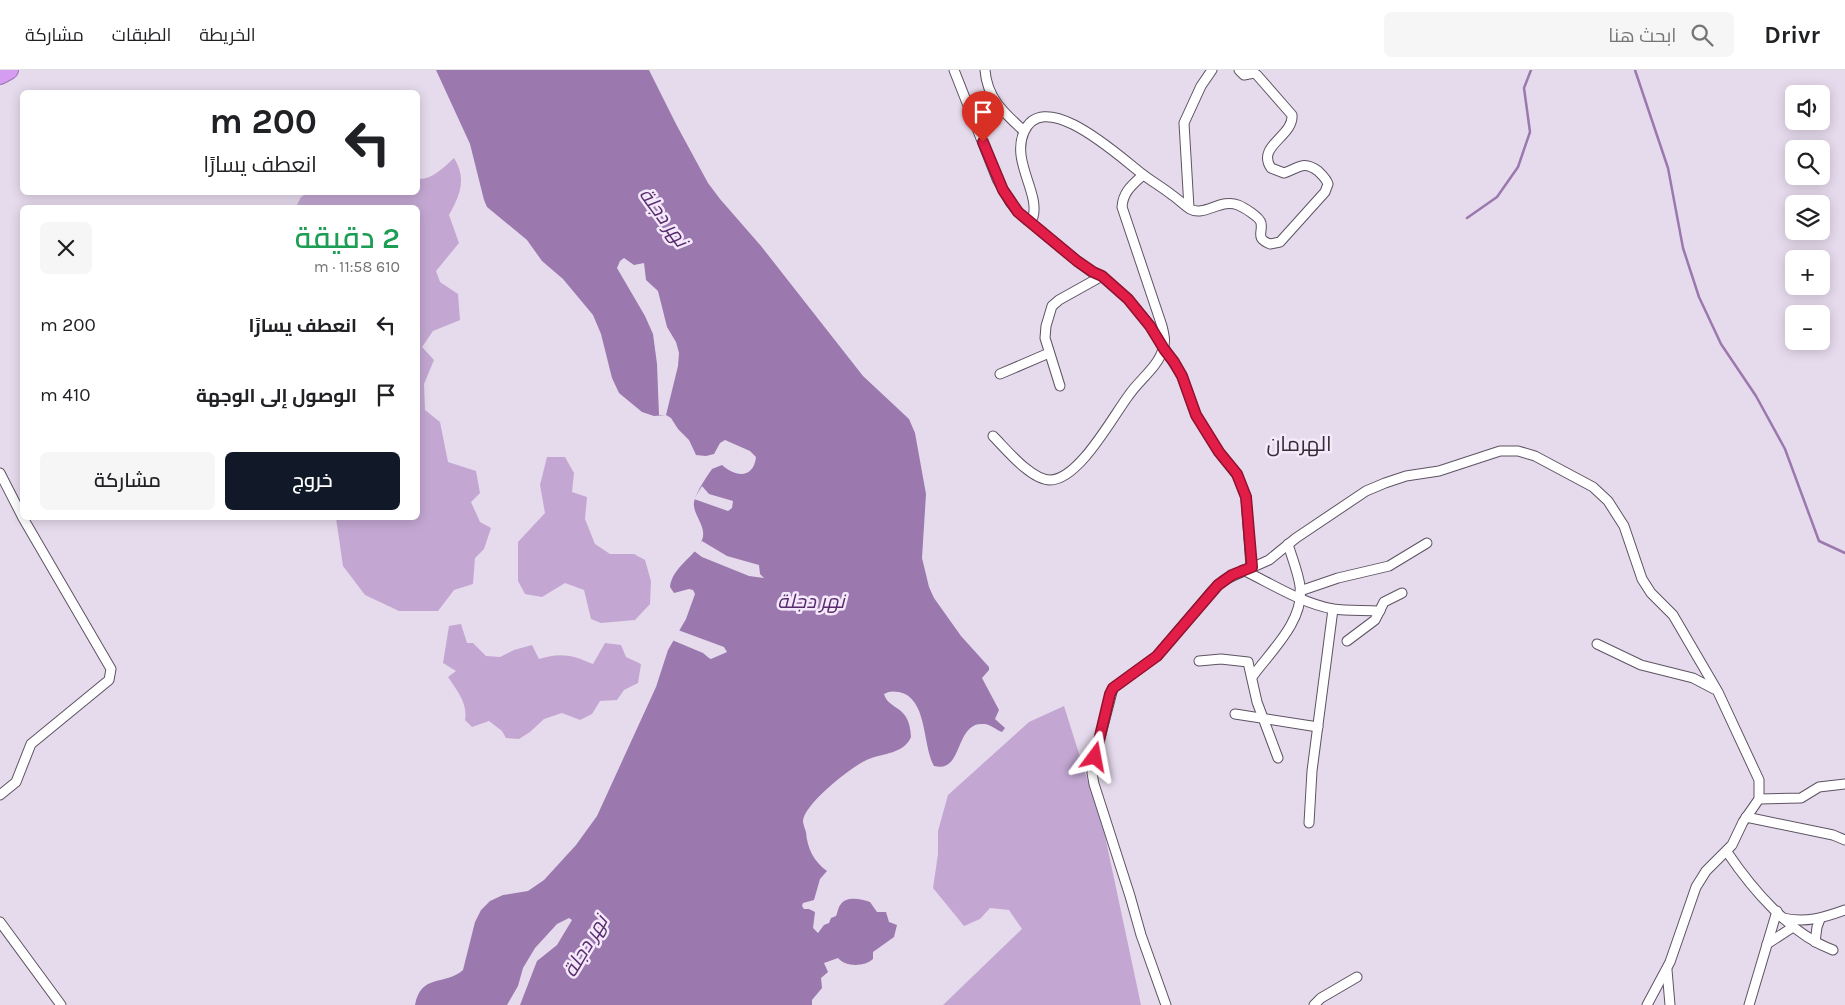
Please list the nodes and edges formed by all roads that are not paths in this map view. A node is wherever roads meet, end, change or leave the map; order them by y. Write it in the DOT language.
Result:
graph roads {
  1 [pos="8,70"];
  2 [pos="954,70"];
  3 [pos="985,70"];
  4 [pos="1212,70"];
  5 [pos="1239,70"];
  6 [pos="0,75"];
  7 [pos="1024,131"];
  8 [pos="1143,175"];
  9 [pos="1190,208"];
  10 [pos="1027,220"];
  11 [pos="1102,276"];
  12 [pos="1164,349"];
  13 [pos="1049,354"];
  14 [pos="1000,374"];
  15 [pos="1060,386"];
  16 [pos="993,436"];
  17 [pos="0,473"];
  18 [pos="20,511"];
  19 [pos="25,520"];
  20 [pos="1427,543"];
  21 [pos="1288,544"];
  22 [pos="1247,568"];
  23 [pos="1402,592"];
  24 [pos="1300,594"];
  25 [pos="1333,609"];
  26 [pos="1380,611"];
  27 [pos="1347,641"];
  28 [pos="1597,644"];
  29 [pos="1199,661"];
  30 [pos="1252,677"];
  31 [pos="1718,692"];
  32 [pos="1234,714"];
  33 [pos="1263,719"];
  34 [pos="1318,727"];
  35 [pos="1278,758"];
  36 [pos="1845,784"];
  37 [pos="0,795"];
  38 [pos="1759,799"];
  39 [pos="1746,817"];
  40 [pos="1309,823"];
  41 [pos="1845,840"];
  42 [pos="1727,852"];
  43 [pos="1845,910"];
  44 [pos="1780,914"];
  45 [pos="1820,919"];
  46 [pos="0,922"];
  47 [pos="1792,927"];
  48 [pos="1815,942"];
  49 [pos="1767,944"];
  50 [pos="1833,950"];
  51 [pos="1667,970"];
  52 [pos="1356,977"];
  53 [pos="61,1005"];
  54 [pos="1166,1005"];
  55 [pos="1314,1005"];
  56 [pos="1647,1005"];
  57 [pos="1670,1005"];
  58 [pos="1749,1005"];
  1 -- 6 [label="highway"];
  2 -- 10 [label="street"];
  3 -- 7 [label="street"];
  4 -- 9 [label="street"];
  5 -- 9 [label="street"];
  7 -- 8 [label="street"];
  7 -- 10 [label="street"];
  8 -- 9 [label="street"];
  8 -- 12 [label="street"];
  10 -- 11 [label="street"];
  11 -- 12 [label="street"];
  11 -- 13 [label="street"];
  12 -- 16 [label="street"];
  12 -- 22 [label="street"];
  13 -- 14 [label="street"];
  13 -- 15 [label="street"];
  17 -- 18 [label="street"];
  19 -- 37 [label="street"];
  20 -- 24 [label="street"];
  21 -- 22 [label="street"];
  21 -- 24 [label="street"];
  21 -- 31 [label="street"];
  22 -- 24 [label="street"];
  22 -- 54 [label="street"];
  23 -- 26 [label="street"];
  24 -- 25 [label="street"];
  24 -- 30 [label="street"];
  25 -- 26 [label="street"];
  25 -- 34 [label="street"];
  26 -- 27 [label="street"];
  28 -- 31 [label="street"];
  29 -- 30 [label="street"];
  30 -- 33 [label="street"];
  31 -- 38 [label="street"];
  32 -- 33 [label="street"];
  33 -- 34 [label="street"];
  33 -- 35 [label="street"];
  34 -- 40 [label="street"];
  36 -- 38 [label="street"];
  38 -- 39 [label="street"];
  39 -- 41 [label="street"];
  39 -- 42 [label="street"];
  42 -- 44 [label="street"];
  42 -- 51 [label="street"];
  43 -- 45 [label="street"];
  44 -- 45 [label="street"];
  44 -- 47 [label="street"];
  44 -- 49 [label="street"];
  45 -- 48 [label="street"];
  46 -- 53 [label="street"];
  47 -- 48 [label="street"];
  47 -- 49 [label="street"];
  48 -- 50 [label="street"];
  49 -- 58 [label="street"];
  51 -- 56 [label="street"];
  51 -- 57 [label="street"];
  52 -- 55 [label="street"];
}
